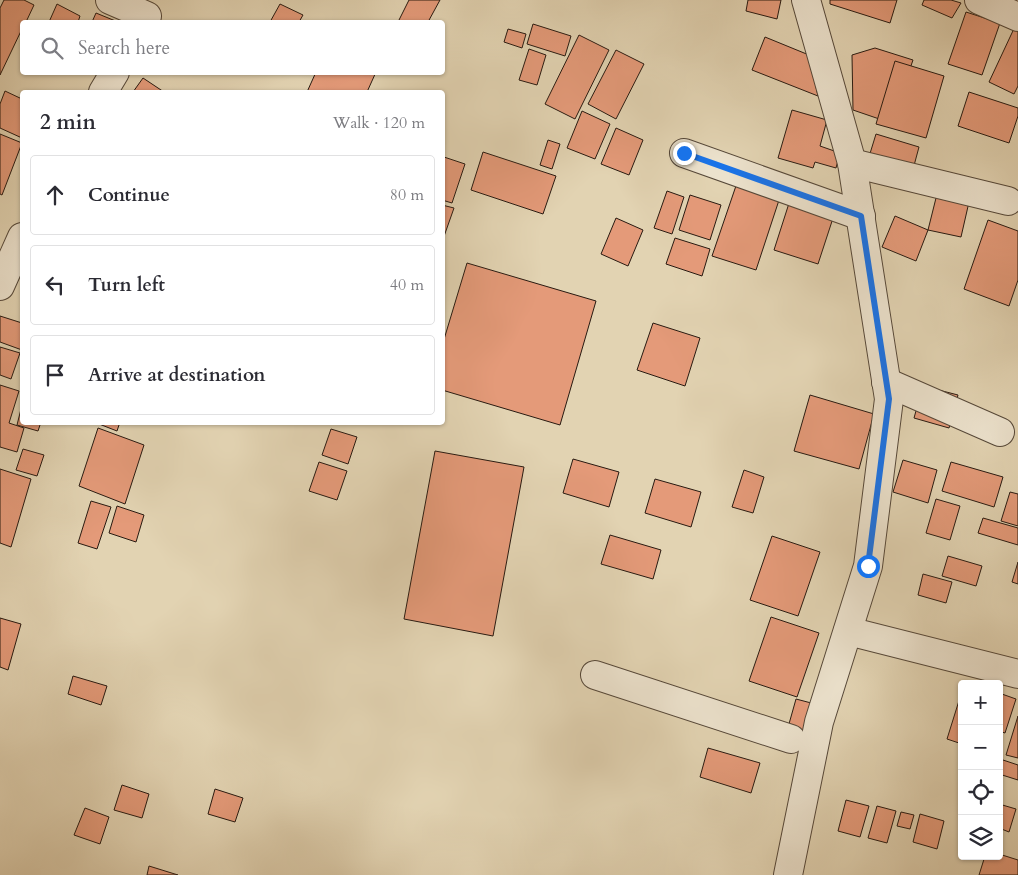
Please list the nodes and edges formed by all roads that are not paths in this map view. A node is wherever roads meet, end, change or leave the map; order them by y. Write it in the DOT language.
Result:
graph roads {
  1 [pos="110,0"];
  2 [pos="806,0"];
  3 [pos="979,0"];
  4 [pos="150,13"];
  5 [pos="1018,17"];
  6 [pos="113,75"];
  7 [pos="104,90"];
  8 [pos="684,153"];
  9 [pos="852,163"];
  10 [pos="1008,200"];
  11 [pos="861,216"];
  12 [pos="20,241"];
  13 [pos="0,286"];
  14 [pos="886,382"];
  15 [pos="1000,432"];
  16 [pos="848,631"];
  17 [pos="1018,674"];
  18 [pos="595,675"];
  19 [pos="791,739"];
  20 [pos="788,875"];
  1 -- 4 [label="street"];
  2 -- 9 [label="street"];
  3 -- 5 [label="street"];
  6 -- 7 [label="street"];
  8 -- 11 [label="street"];
  9 -- 10 [label="street"];
  9 -- 11 [label="street"];
  11 -- 14 [label="street"];
  12 -- 13 [label="street"];
  14 -- 15 [label="street"];
  14 -- 16 [label="street"];
  16 -- 17 [label="street"];
  16 -- 20 [label="street"];
  18 -- 19 [label="street"];
}
